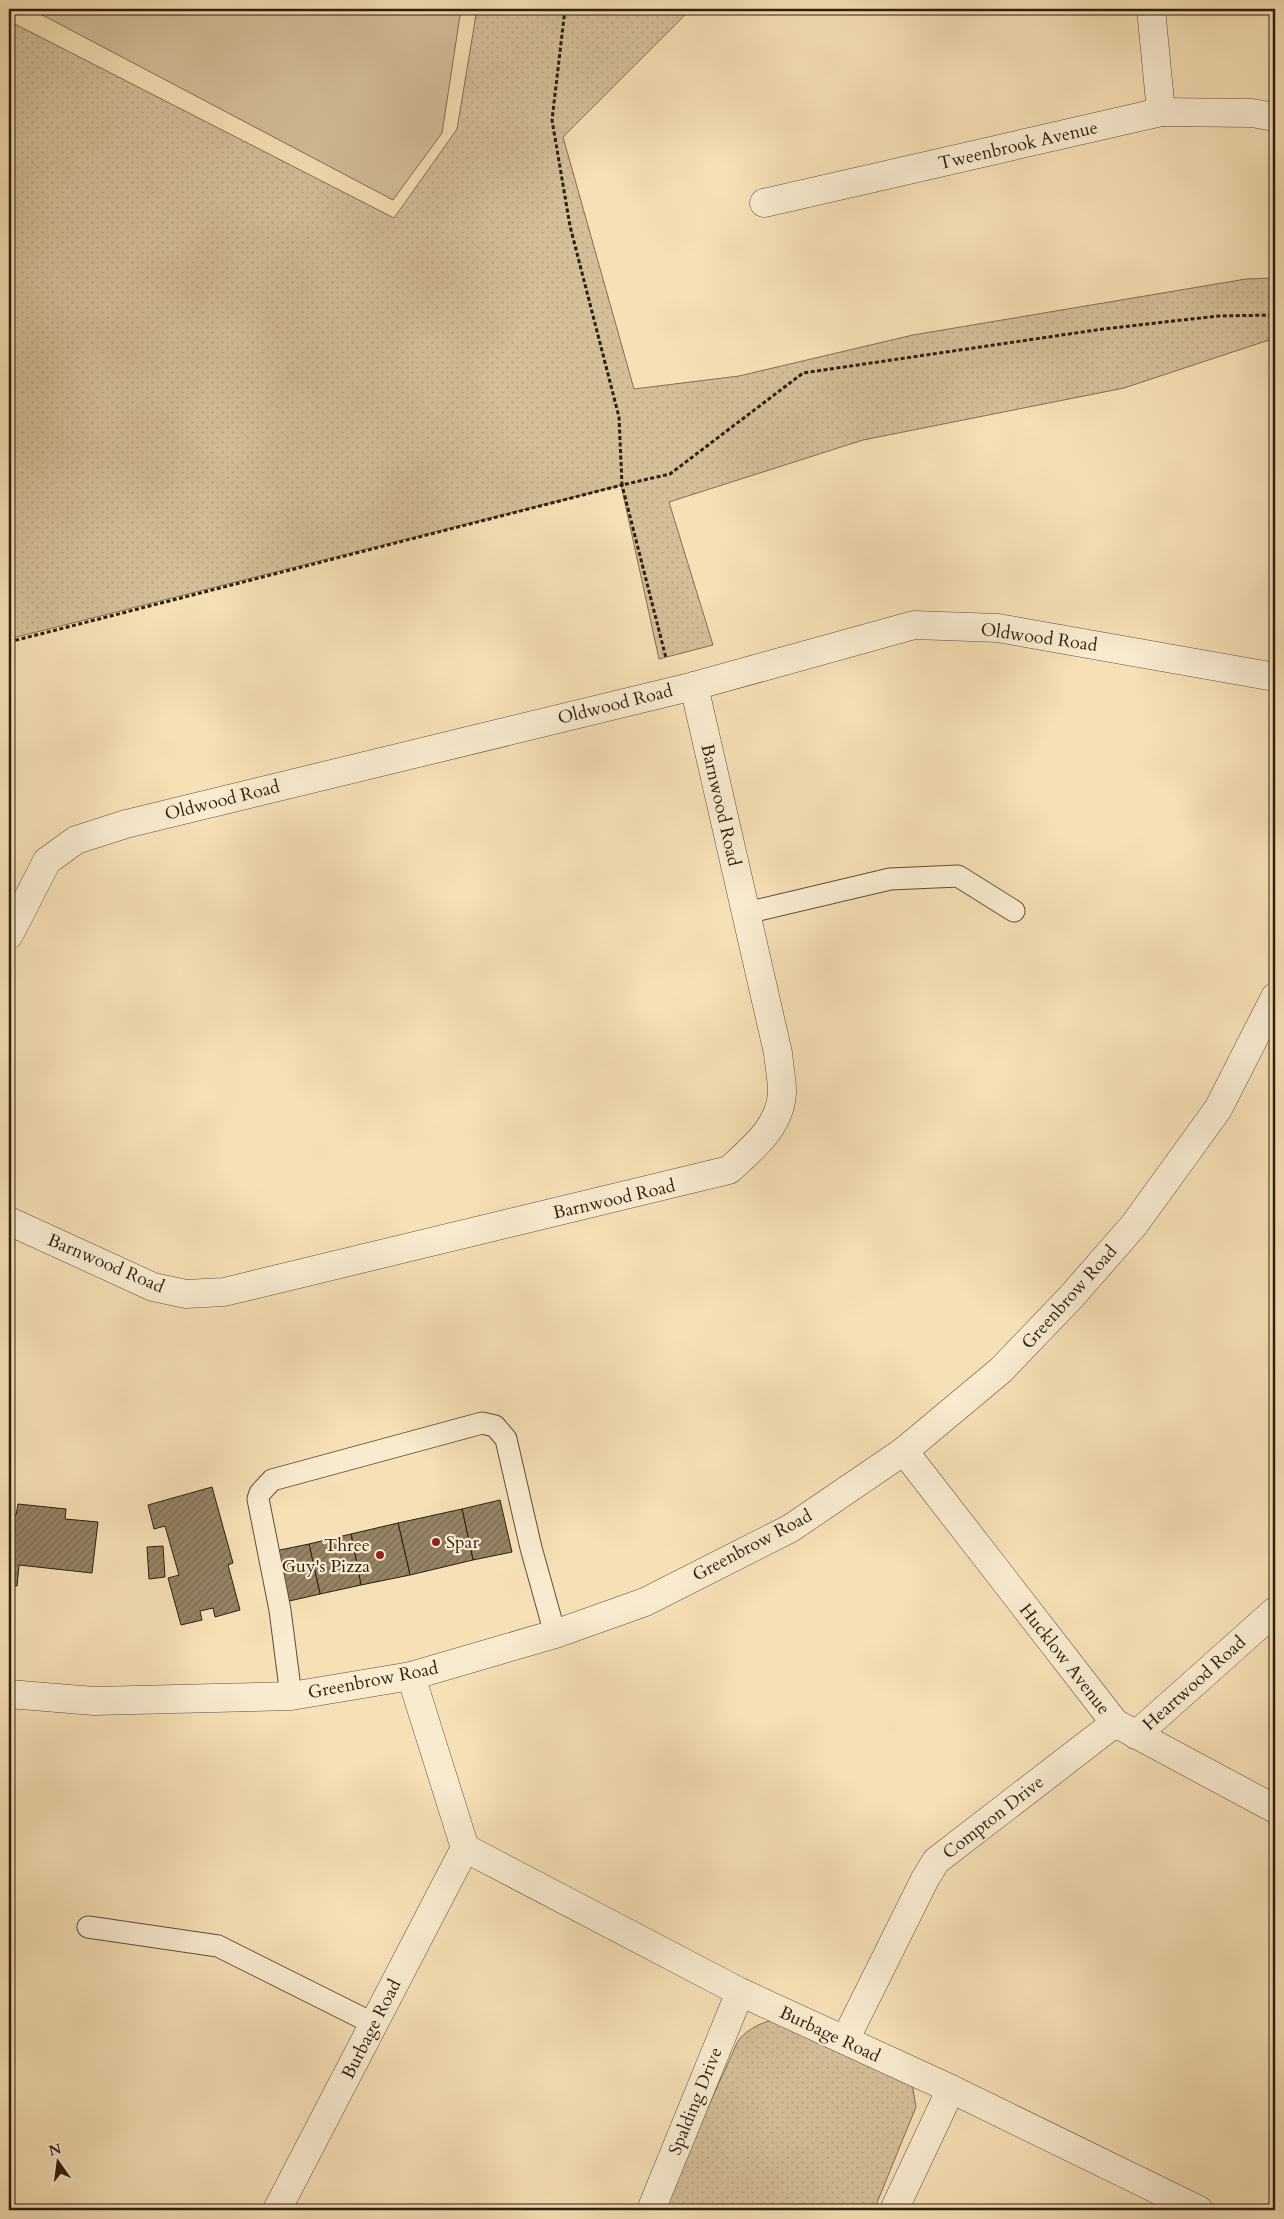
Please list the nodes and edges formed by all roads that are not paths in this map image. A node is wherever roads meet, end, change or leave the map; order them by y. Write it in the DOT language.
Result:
graph roads {
  1 [pos="1151,9"];
  2 [pos="1161,112"];
  3 [pos="1275,117"];
  4 [pos="764,203"];
  5 [pos="1275,677"];
  6 [pos="684,688"];
  7 [pos="1014,911"];
  8 [pos="746,913"];
  9 [pos="9,935"];
  10 [pos="1275,997"];
  11 [pos="9,1221"];
  12 [pos="904,1451"];
  13 [pos="1275,1611"];
  14 [pos="555,1634"];
  15 [pos="411,1676"];
  16 [pos="9,1694"];
  17 [pos="291,1696"];
  18 [pos="1125,1729"];
  19 [pos="1275,1809"];
  20 [pos="465,1848"];
  21 [pos="88,1927"];
  22 [pos="740,1992"];
  23 [pos="374,2024"];
  24 [pos="845,2040"];
  25 [pos="951,2089"];
  26 [pos="277,2210"];
  27 [pos="651,2210"];
  28 [pos="894,2210"];
  29 [pos="1199,2210"];
  1 -- 2 [label="street"];
  2 -- 3 [label="street, Tweenbrook Avenue"];
  2 -- 4 [label="street, Tweenbrook Avenue"];
  5 -- 6 [label="street, Oldwood Road"];
  6 -- 8 [label="street, Barnwood Road"];
  6 -- 9 [label="street, Oldwood Road"];
  7 -- 8 [label="lane"];
  8 -- 11 [label="street, Barnwood Road"];
  10 -- 12 [label="street, Greenbrow Road"];
  12 -- 14 [label="street, Greenbrow Road"];
  12 -- 18 [label="street, Hucklow Avenue"];
  13 -- 18 [label="street, Heartwood Road"];
  14 -- 15 [label="street, Greenbrow Road"];
  14 -- 17 [label="lane"];
  15 -- 17 [label="street, Greenbrow Road"];
  15 -- 20 [label="street"];
  16 -- 17 [label="street, Greenbrow Road"];
  18 -- 19 [label="street, Hucklow Avenue"];
  18 -- 24 [label="street, Compton Drive"];
  20 -- 22 [label="street, Burbage Road"];
  20 -- 23 [label="street, Burbage Road"];
  21 -- 23 [label="lane"];
  22 -- 24 [label="street, Burbage Road"];
  22 -- 27 [label="street, Spalding Drive"];
  23 -- 26 [label="street, Burbage Road"];
  24 -- 25 [label="street, Burbage Road"];
  25 -- 28 [label="street"];
  25 -- 29 [label="street, Burbage Road"];
}
